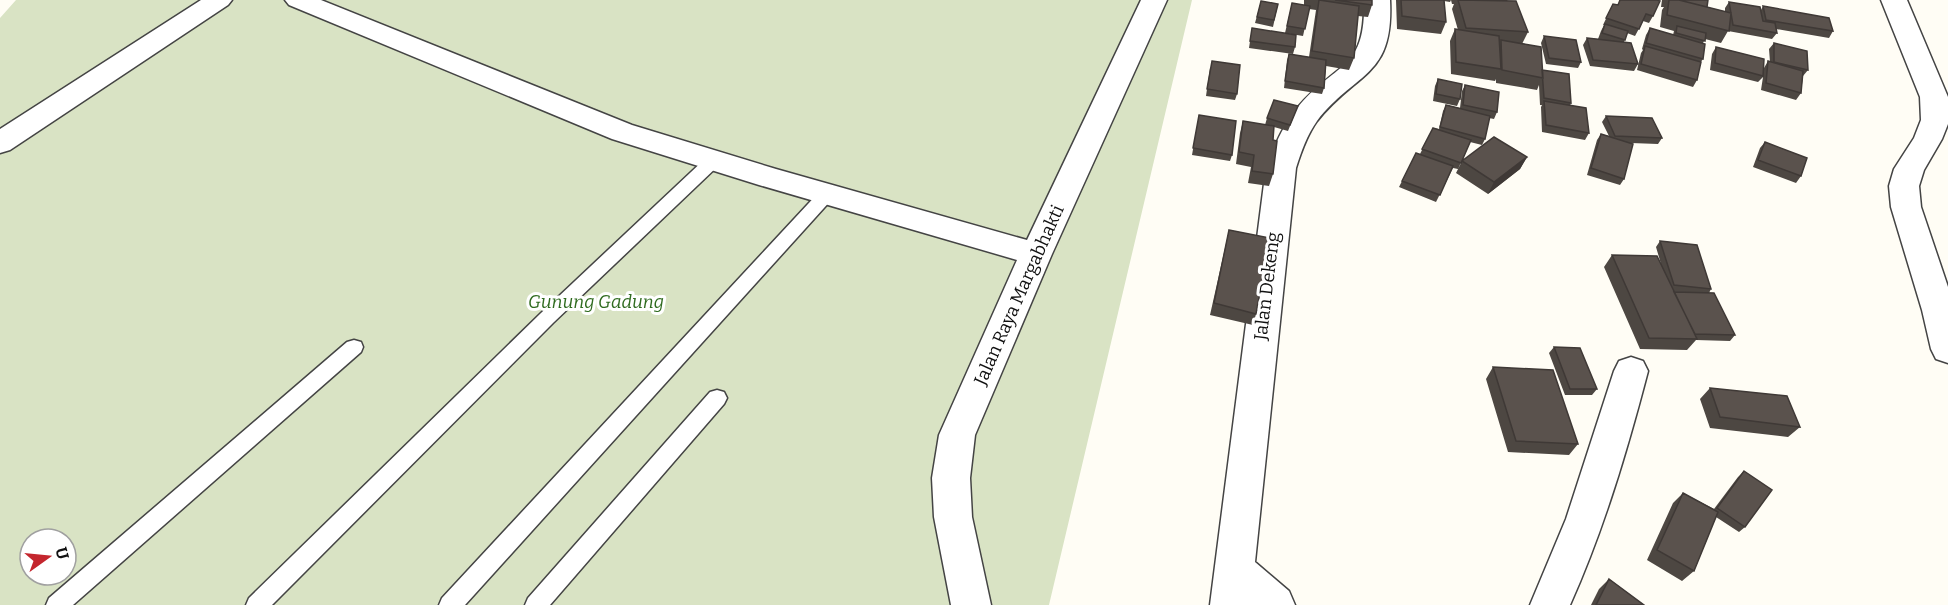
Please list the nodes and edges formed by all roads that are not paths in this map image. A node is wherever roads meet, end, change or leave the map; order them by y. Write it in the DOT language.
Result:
graph roads {
  1 [pos="219,0"];
  2 [pos="1154,0"];
  3 [pos="1377,0"];
  4 [pos="1894,0"];
  5 [pos="307,1"];
  6 [pos="0,143"];
  7 [pos="713,161"];
  8 [pos="827,194"];
  9 [pos="1036,254"];
  10 [pos="354,347"];
  11 [pos="1948,349"];
  12 [pos="1631,371"];
  13 [pos="717,399"];
  14 [pos="1231,587"];
  15 [pos="57,605"];
  16 [pos="257,605"];
  17 [pos="450,605"];
  18 [pos="536,605"];
  19 [pos="971,605"];
  20 [pos="1275,605"];
  21 [pos="1550,605"];
  1 -- 6 [label="street"];
  2 -- 9 [label="street, Jalan Raya Margabhakti"];
  3 -- 14 [label="street, Jalan Dekeng"];
  4 -- 11 [label="street"];
  5 -- 7 [label="street"];
  7 -- 8 [label="street"];
  7 -- 16 [label="lane"];
  8 -- 9 [label="street"];
  8 -- 17 [label="lane"];
  9 -- 19 [label="street, Jalan Raya Margabhakti"];
  10 -- 15 [label="lane"];
  12 -- 21 [label="street"];
  13 -- 18 [label="lane"];
  14 -- 20 [label="street"];
}
